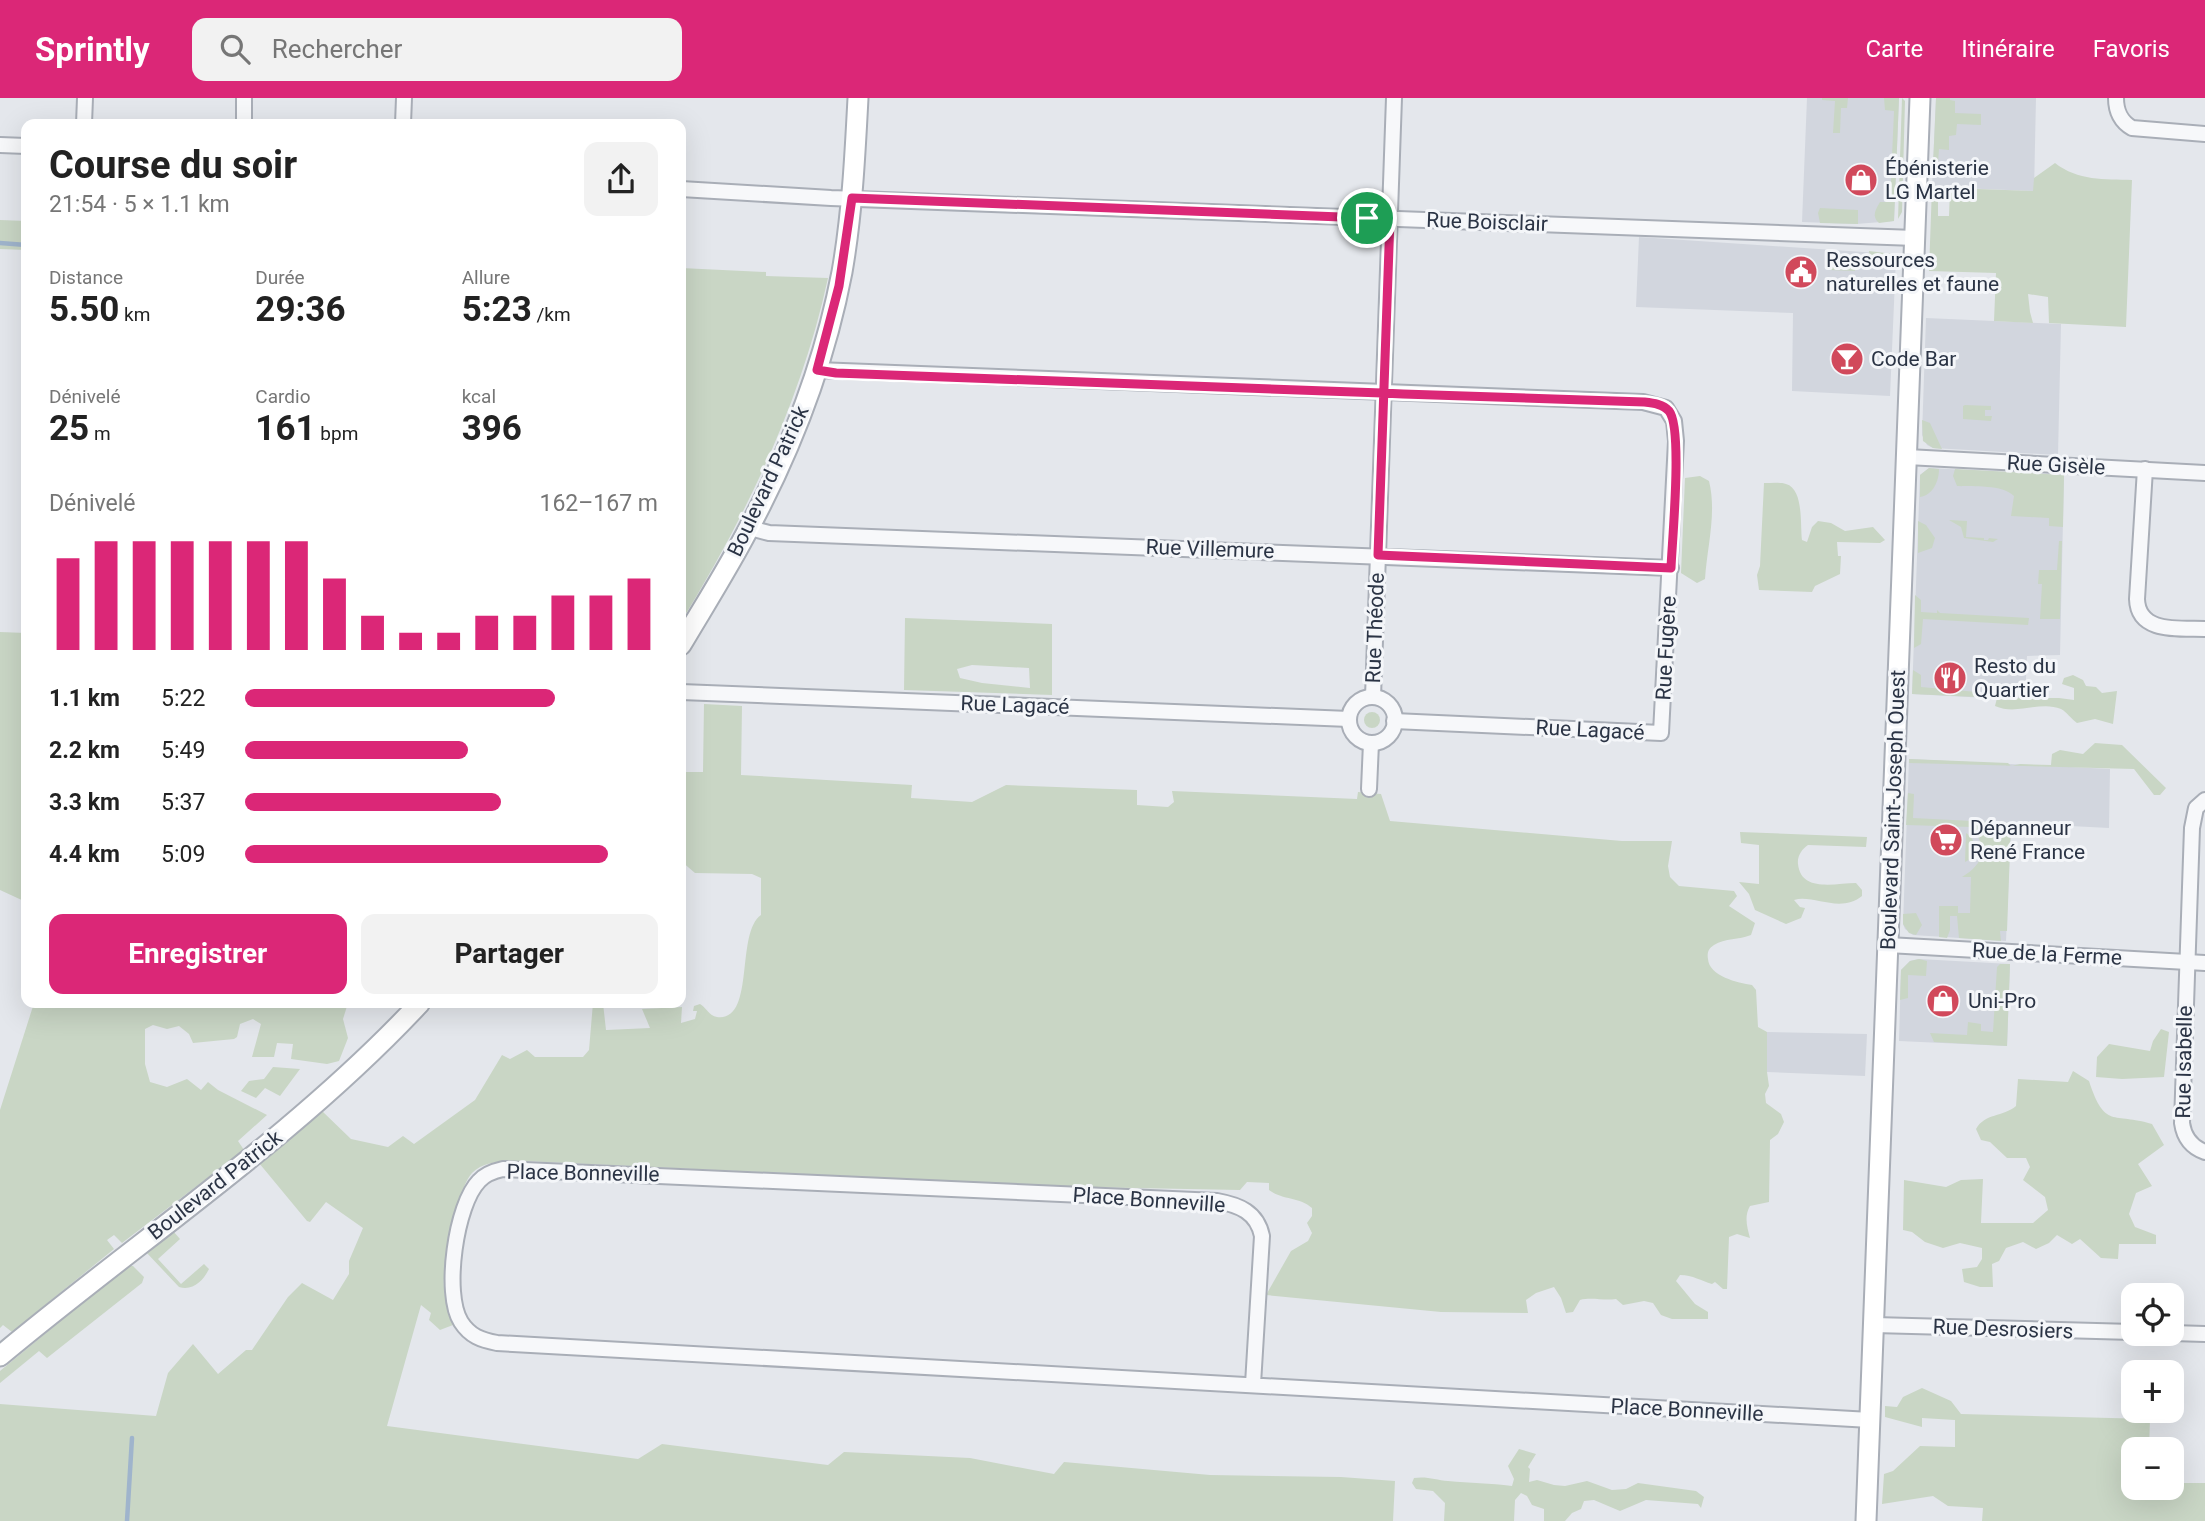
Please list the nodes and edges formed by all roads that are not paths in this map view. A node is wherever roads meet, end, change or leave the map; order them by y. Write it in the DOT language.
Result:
graph roads {
  1 [pos="85,98"];
  2 [pos="244,98"];
  3 [pos="404,98"];
  4 [pos="858,98"];
  5 [pos="1394,98"];
  6 [pos="1920,98"];
  7 [pos="2116,98"];
  8 [pos="84,119"];
  9 [pos="244,119"];
  10 [pos="402,119"];
  11 [pos="2205,134"];
  12 [pos="0,145"];
  13 [pos="21,146"];
  14 [pos="686,189"];
  15 [pos="852,198"];
  16 [pos="1390,219"];
  17 [pos="1915,238"];
  18 [pos="817,370"];
  19 [pos="1382,393"];
  20 [pos="1907,457"];
  21 [pos="2145,469"];
  22 [pos="2205,473"];
  23 [pos="750,528"];
  24 [pos="1378,555"];
  25 [pos="1671,568"];
  26 [pos="2205,629"];
  27 [pos="686,637"];
  28 [pos="686,692"];
  29 [pos="1373,697"];
  30 [pos="1349,719"];
  31 [pos="1394,721"];
  32 [pos="1661,733"];
  33 [pos="1371,743"];
  34 [pos="1369,789"];
  35 [pos="2205,800"];
  36 [pos="1888,945"];
  37 [pos="2186,962"];
  38 [pos="2205,963"];
  39 [pos="415,1008"];
  40 [pos="2205,1152"];
  41 [pos="1874,1325"];
  42 [pos="2121,1332"];
  43 [pos="2184,1334"];
  44 [pos="2205,1335"];
  45 [pos="0,1356"];
  46 [pos="1253,1384"];
  47 [pos="1870,1427"];
  48 [pos="1866,1521"];
  1 -- 8 [label="street"];
  2 -- 9 [label="street"];
  3 -- 10 [label="street"];
  4 -- 15 [label="main road, Boulevard Patrick"];
  5 -- 16 [label="street, Rue Théode"];
  6 -- 17 [label="main road, Boulevard Saint-Joseph Ouest"];
  7 -- 11 [label="street"];
  12 -- 13 [label="street"];
  14 -- 15 [label="street, Rue Boisclair"];
  15 -- 16 [label="street, Rue Boisclair"];
  15 -- 18 [label="main road, Boulevard Patrick"];
  16 -- 17 [label="street, Rue Boisclair"];
  16 -- 19 [label="street, Rue Théode"];
  17 -- 20 [label="main road, Boulevard Saint-Joseph Ouest"];
  18 -- 19 [label="street, Rue Fugère"];
  18 -- 23 [label="main road, Boulevard Patrick"];
  19 -- 24 [label="street, Rue Théode"];
  19 -- 25 [label="street, Rue Fugère"];
  20 -- 21 [label="street, Rue Gisèle"];
  20 -- 36 [label="main road, Boulevard Saint-Joseph Ouest"];
  21 -- 22 [label="street, Rue Gisèle"];
  21 -- 26 [label="street"];
  23 -- 24 [label="street, Rue Villemure"];
  23 -- 27 [label="main road, Boulevard Patrick"];
  24 -- 25 [label="street, Rue Villemure"];
  24 -- 29 [label="street, Rue Théode"];
  25 -- 32 [label="street, Rue Fugère"];
  28 -- 30 [label="street, Rue Lagacé"];
  29 -- 30 [label="street"];
  29 -- 31 [label="street"];
  30 -- 33 [label="street"];
  31 -- 32 [label="street, Rue Lagacé"];
  31 -- 33 [label="street"];
  33 -- 34 [label="street"];
  35 -- 37 [label="street, Rue Isabelle"];
  36 -- 37 [label="street, Rue de la Ferme"];
  36 -- 41 [label="main road, Boulevard Saint-Joseph Ouest"];
  37 -- 38 [label="street, Rue de la Ferme"];
  37 -- 40 [label="street, Rue Isabelle"];
  39 -- 45 [label="main road, Boulevard Patrick"];
  41 -- 42 [label="street, Rue Desrosiers"];
  41 -- 47 [label="main road, Boulevard Saint-Joseph Ouest"];
  43 -- 44 [label="street"];
  46 -- 46 [label="street, Place Bonneville"];
  46 -- 47 [label="street, Place Bonneville"];
  47 -- 48 [label="main road, Boulevard Saint-Joseph Ouest"];
}
